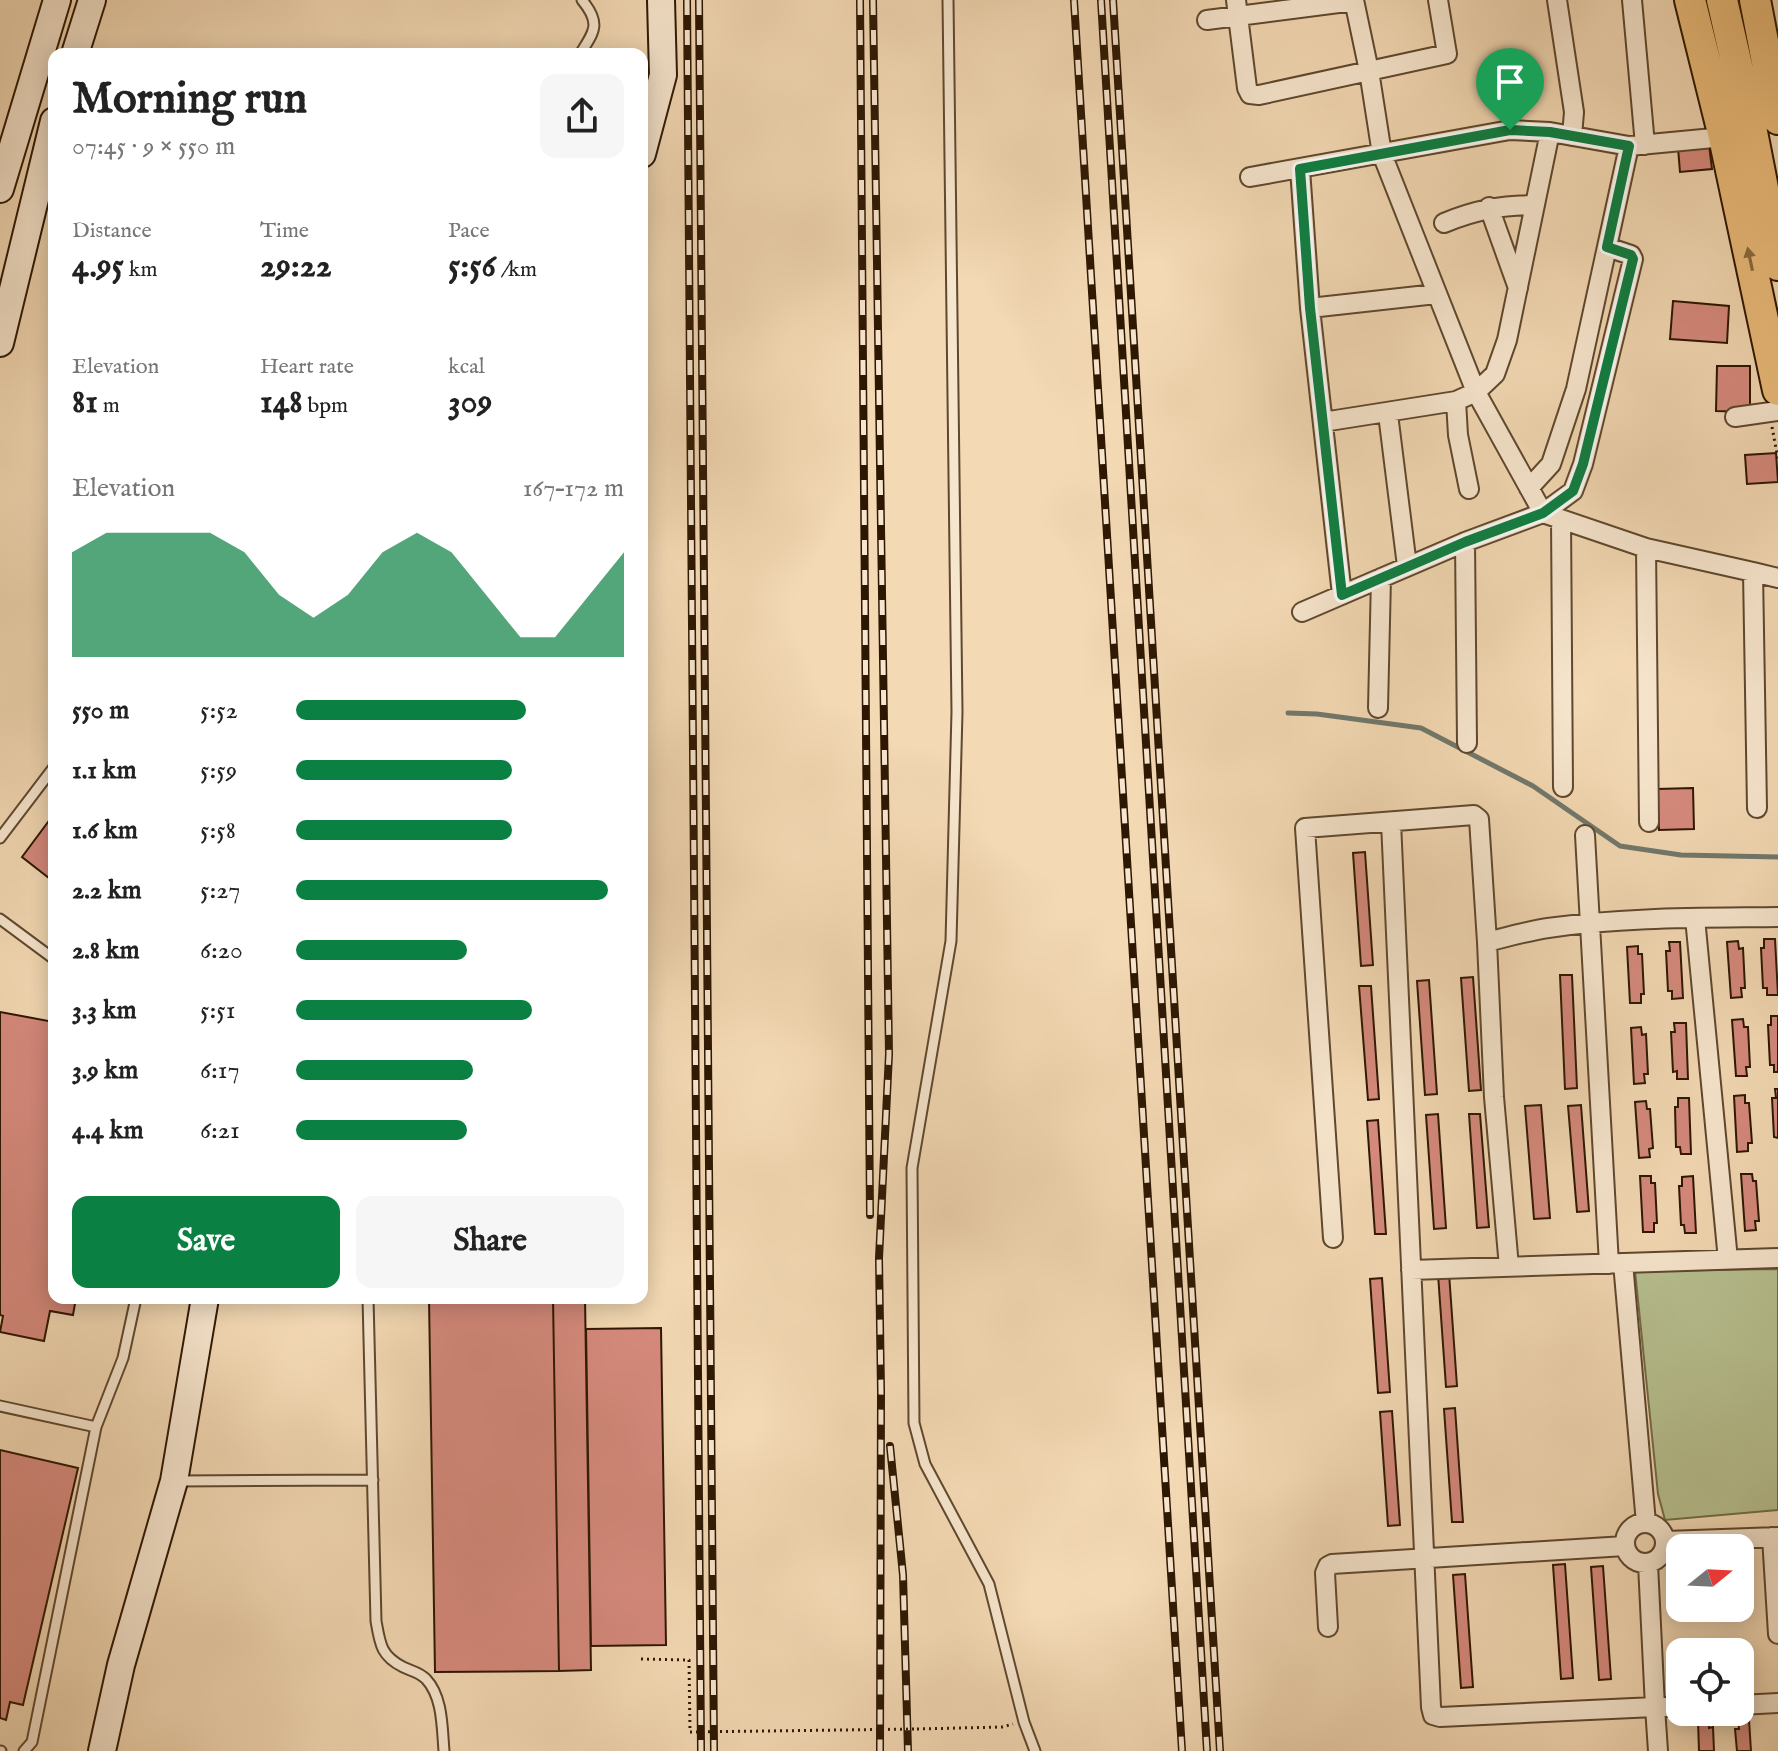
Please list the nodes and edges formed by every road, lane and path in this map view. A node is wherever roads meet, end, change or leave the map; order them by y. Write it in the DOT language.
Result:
graph roads {
  1 [pos="57,0"];
  2 [pos="92,0"];
  3 [pos="582,0"];
  4 [pos="661,0"];
  5 [pos="948,0"];
  6 [pos="1354,0"];
  7 [pos="1438,0"];
  8 [pos="1557,0"];
  9 [pos="1632,0"];
  10 [pos="1690,0"];
  11 [pos="1722,0"];
  12 [pos="1755,0"];
  13 [pos="1237,8"];
  14 [pos="1207,20"];
  15 [pos="77,48"];
  16 [pos="584,48"];
  17 [pos="1369,71"];
  18 [pos="1778,119"];
  19 [pos="648,131"];
  20 [pos="1550,132"];
  21 [pos="1572,136"];
  22 [pos="1724,137"];
  23 [pos="1647,144"];
  24 [pos="48,146"];
  25 [pos="1382,154"];
  26 [pos="1300,169"];
  27 [pos="1250,177"];
  28 [pos="0,189"];
  29 [pos="1535,205"];
  30 [pos="1489,207"];
  31 [pos="1444,223"];
  32 [pos="1617,250"];
  33 [pos="1778,265"];
  34 [pos="1519,290"];
  35 [pos="1436,294"];
  36 [pos="1310,308"];
  37 [pos="0,343"];
  38 [pos="1778,390"];
  39 [pos="1476,392"];
  40 [pos="1456,401"];
  41 [pos="1778,411"];
  42 [pos="1388,414"];
  43 [pos="1735,417"];
  44 [pos="1323,422"];
  45 [pos="1469,489"];
  46 [pos="1541,503"];
  47 [pos="1465,542"];
  48 [pos="1646,548"];
  49 [pos="1407,562"];
  50 [pos="1753,572"];
  51 [pos="1381,578"];
  52 [pos="1778,578"];
  53 [pos="1341,588"];
  54 [pos="1302,612"];
  55 [pos="1378,708"];
  56 [pos="1467,743"];
  57 [pos="48,775"];
  58 [pos="1563,787"];
  59 [pos="1757,808"];
  60 [pos="1391,822"];
  61 [pos="1649,822"];
  62 [pos="1585,835"];
  63 [pos="0,838"];
  64 [pos="1778,917"];
  65 [pos="1695,918"];
  66 [pos="0,919"];
  67 [pos="1592,924"];
  68 [pos="1487,942"];
  69 [pos="48,955"];
  70 [pos="1333,1238"];
  71 [pos="1778,1258"];
  72 [pos="1728,1260"];
  73 [pos="1616,1263"];
  74 [pos="1509,1267"];
  75 [pos="1411,1270"];
  76 [pos="135,1304"];
  77 [pos="204,1304"];
  78 [pos="368,1304"];
  79 [pos="0,1406"];
  80 [pos="96,1427"];
  81 [pos="373,1480"];
  82 [pos="174,1481"];
  83 [pos="1646,1523"];
  84 [pos="1775,1537"];
  85 [pos="1754,1538"];
  86 [pos="1666,1541"];
  87 [pos="1625,1546"];
  88 [pos="1423,1560"];
  89 [pos="1648,1564"];
  90 [pos="1328,1627"];
  91 [pos="1778,1634"];
  92 [pos="641,1659"];
  93 [pos="1778,1703"];
  94 [pos="1754,1704"];
  95 [pos="1655,1707"];
  96 [pos="1666,1707"];
  97 [pos="1024,1722"];
  98 [pos="24,1751"];
  99 [pos="102,1751"];
  100 [pos="444,1751"];
  101 [pos="1035,1751"];
  102 [pos="1658,1751"];
  1 -- 28 [label="street"];
  2 -- 15 [label="street"];
  3 -- 16 [label="lane"];
  4 -- 19 [label="street"];
  5 -- 97 [label="lane"];
  6 -- 13 [label="street"];
  6 -- 17 [label="street"];
  7 -- 17 [label="street"];
  8 -- 21 [label="street"];
  9 -- 23 [label="street"];
  10 -- 22 [label="main road"];
  11 -- 33 [label="main road"];
  12 -- 18 [label="main road"];
  13 -- 14 [label="street"];
  13 -- 17 [label="street"];
  17 -- 25 [label="street"];
  20 -- 21 [label="street"];
  20 -- 25 [label="street"];
  20 -- 29 [label="street"];
  21 -- 23 [label="street"];
  22 -- 23 [label="street"];
  38 -- 22 [label="main road, one-way"];
  23 -- 32 [label="street"];
  24 -- 37 [label="street"];
  25 -- 26 [label="street"];
  25 -- 35 [label="street"];
  26 -- 27 [label="street"];
  26 -- 36 [label="street"];
  29 -- 30 [label="street"];
  29 -- 34 [label="street"];
  30 -- 31 [label="street"];
  30 -- 34 [label="street"];
  32 -- 46 [label="street"];
  32 -- 46 [label="street"];
  34 -- 39 [label="street"];
  35 -- 36 [label="street"];
  35 -- 39 [label="street"];
  36 -- 44 [label="street"];
  39 -- 40 [label="street"];
  39 -- 46 [label="street"];
  40 -- 42 [label="street"];
  40 -- 45 [label="street"];
  41 -- 43 [label="street"];
  42 -- 44 [label="street"];
  42 -- 49 [label="street"];
  44 -- 53 [label="street"];
  46 -- 47 [label="street"];
  46 -- 48 [label="street"];
  46 -- 58 [label="street"];
  47 -- 49 [label="street"];
  47 -- 56 [label="street"];
  48 -- 50 [label="street"];
  48 -- 61 [label="street"];
  49 -- 51 [label="street"];
  50 -- 52 [label="street"];
  50 -- 59 [label="street"];
  51 -- 53 [label="street"];
  51 -- 55 [label="street"];
  53 -- 54 [label="street"];
  57 -- 63 [label="lane"];
  60 -- 68 [label="street"];
  60 -- 70 [label="street"];
  60 -- 75 [label="street"];
  62 -- 67 [label="street"];
  64 -- 65 [label="street"];
  65 -- 67 [label="street"];
  65 -- 72 [label="street"];
  66 -- 69 [label="lane"];
  67 -- 68 [label="street"];
  67 -- 73 [label="street"];
  68 -- 74 [label="street"];
  71 -- 72 [label="street"];
  72 -- 73 [label="street"];
  73 -- 74 [label="street"];
  73 -- 83 [label="street"];
  74 -- 75 [label="street"];
  75 -- 88 [label="street"];
  76 -- 80 [label="lane"];
  77 -- 82 [label="street"];
  78 -- 81 [label="lane"];
  79 -- 80 [label="lane"];
  80 -- 98 [label="lane"];
  81 -- 82 [label="lane"];
  81 -- 100 [label="lane"];
  82 -- 99 [label="street"];
  83 -- 86 [label="street"];
  83 -- 87 [label="street"];
  84 -- 85 [label="street"];
  84 -- 91 [label="street"];
  86 -- 89 [label="street"];
  87 -- 88 [label="street"];
  87 -- 89 [label="street"];
  88 -- 90 [label="street"];
  88 -- 95 [label="street"];
  89 -- 95 [label="street"];
  92 -- 97 [label="path, bridge"];
  93 -- 94 [label="street"];
  95 -- 96 [label="street"];
  95 -- 102 [label="street"];
  97 -- 101 [label="lane"];
}
